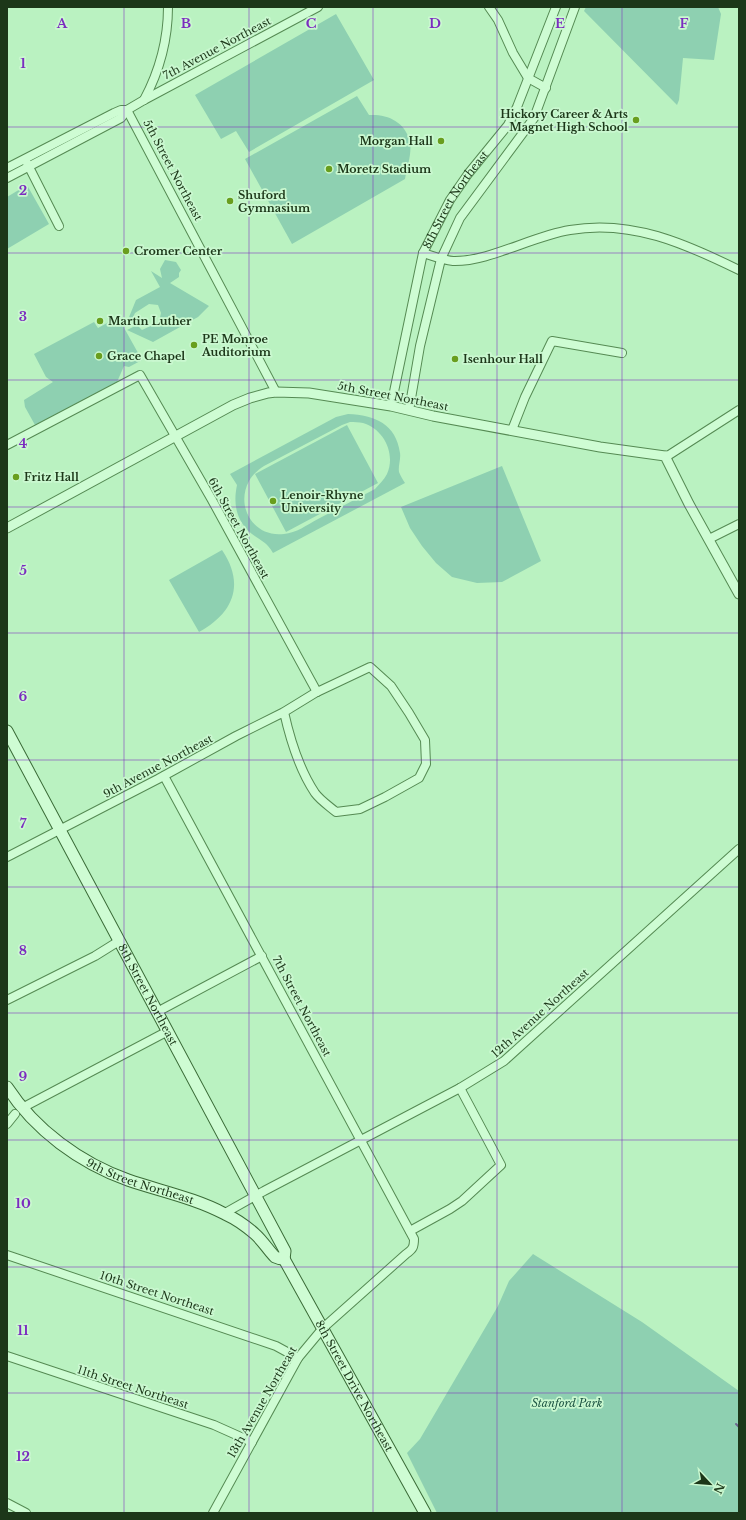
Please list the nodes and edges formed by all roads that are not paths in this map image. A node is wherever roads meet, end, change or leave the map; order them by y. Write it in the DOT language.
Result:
graph roads {
  1 [pos="168,7"];
  2 [pos="318,7"];
  3 [pos="489,7"];
  4 [pos="556,7"];
  5 [pos="576,7"];
  6 [pos="528,78"];
  7 [pos="546,88"];
  8 [pos="144,100"];
  9 [pos="127,110"];
  10 [pos="27,162"];
  11 [pos="7,168"];
  12 [pos="7,178"];
  13 [pos="59,226"];
  14 [pos="423,253"];
  15 [pos="440,259"];
  16 [pos="739,270"];
  17 [pos="622,353"];
  18 [pos="276,392"];
  19 [pos="391,406"];
  20 [pos="409,410"];
  21 [pos="739,410"];
  22 [pos="512,430"];
  23 [pos="175,436"];
  24 [pos="7,445"];
  25 [pos="665,456"];
  26 [pos="739,524"];
  27 [pos="7,528"];
  28 [pos="709,539"];
  29 [pos="739,594"];
  30 [pos="317,692"];
  31 [pos="284,712"];
  32 [pos="7,731"];
  33 [pos="164,776"];
  34 [pos="60,830"];
  35 [pos="739,849"];
  36 [pos="7,857"];
  37 [pos="119,941"];
  38 [pos="262,956"];
  39 [pos="7,1000"];
  40 [pos="157,1012"];
  41 [pos="168,1031"];
  42 [pos="7,1087"];
  43 [pos="460,1088"];
  44 [pos="19,1111"];
  45 [pos="7,1124"];
  46 [pos="361,1140"];
  47 [pos="256,1196"];
  48 [pos="225,1213"];
  49 [pos="410,1231"];
  50 [pos="414,1248"];
  51 [pos="7,1254"];
  52 [pos="284,1259"];
  53 [pos="323,1328"];
  54 [pos="7,1356"];
  55 [pos="298,1358"];
  56 [pos="252,1442"];
  57 [pos="7,1503"];
  58 [pos="26,1513"];
  59 [pos="213,1513"];
  60 [pos="425,1513"];
  1 -- 8 [label="street"];
  2 -- 8 [label="street, 7th Avenue Northeast"];
  3 -- 6 [label="street"];
  4 -- 6 [label="street, 8th Street Northeast"];
  5 -- 7 [label="street"];
  6 -- 7 [label="street"];
  6 -- 14 [label="street, 8th Street Northeast"];
  7 -- 15 [label="street"];
  8 -- 9 [label="street, 7th Avenue Northeast"];
  9 -- 10 [label="street, 7th Avenue Northeast"];
  9 -- 18 [label="street, 5th Street Northeast"];
  10 -- 11 [label="street, 7th Avenue Northeast"];
  10 -- 12 [label="street, 7th Avenue Northeast"];
  10 -- 13 [label="street"];
  14 -- 15 [label="street"];
  14 -- 19 [label="street, 8th Street Northeast"];
  15 -- 16 [label="street"];
  15 -- 20 [label="street"];
  17 -- 22 [label="street"];
  18 -- 19 [label="street, 5th Street Northeast"];
  18 -- 23 [label="street"];
  19 -- 20 [label="street, 5th Street Northeast"];
  20 -- 22 [label="street, 5th Street Northeast"];
  21 -- 25 [label="street"];
  22 -- 25 [label="street, 5th Street Northeast"];
  23 -- 24 [label="street, 6th Street Northeast"];
  23 -- 27 [label="street"];
  23 -- 30 [label="street, 6th Street Northeast"];
  25 -- 28 [label="street"];
  26 -- 28 [label="street"];
  28 -- 29 [label="street"];
  30 -- 31 [label="street, 9th Avenue Northeast"];
  30 -- 31 [label="street"];
  31 -- 33 [label="street, 9th Avenue Northeast"];
  32 -- 34 [label="main road, 8th Street Northeast"];
  33 -- 34 [label="street, 9th Avenue Northeast"];
  33 -- 38 [label="street, 7th Street Northeast"];
  34 -- 36 [label="street, 9th Avenue Northeast"];
  34 -- 37 [label="main road, 8th Street Northeast"];
  35 -- 43 [label="street, 12th Avenue Northeast"];
  37 -- 39 [label="street"];
  37 -- 40 [label="main road, 8th Street Northeast"];
  38 -- 40 [label="street"];
  38 -- 46 [label="street, 7th Street Northeast"];
  40 -- 41 [label="main road, 8th Street Northeast"];
  41 -- 44 [label="street"];
  41 -- 47 [label="main road, 8th Street Northeast"];
  42 -- 44 [label="main road, 9th Street Northeast"];
  43 -- 46 [label="street, 12th Avenue Northeast"];
  43 -- 49 [label="street"];
  44 -- 45 [label="street"];
  44 -- 48 [label="main road, 9th Street Northeast"];
  46 -- 47 [label="street, 12th Avenue Northeast"];
  46 -- 49 [label="street, 7th Street Northeast"];
  47 -- 48 [label="street, 12th Avenue Northeast"];
  47 -- 52 [label="main road, 8th Street Northeast"];
  48 -- 52 [label="main road, 9th Street Northeast"];
  49 -- 50 [label="street, 7th Street Northeast"];
  50 -- 53 [label="street, 13th Avenue Northeast"];
  51 -- 55 [label="street, 10th Street Northeast"];
  52 -- 53 [label="main road, 8th Street Drive Northeast"];
  53 -- 55 [label="street, 13th Avenue Northeast"];
  53 -- 60 [label="main road, 8th Street Drive Northeast"];
  54 -- 56 [label="street, 11th Street Northeast"];
  55 -- 56 [label="street, 13th Avenue Northeast"];
  56 -- 59 [label="street, 13th Avenue Northeast"];
  57 -- 58 [label="street"];
}
